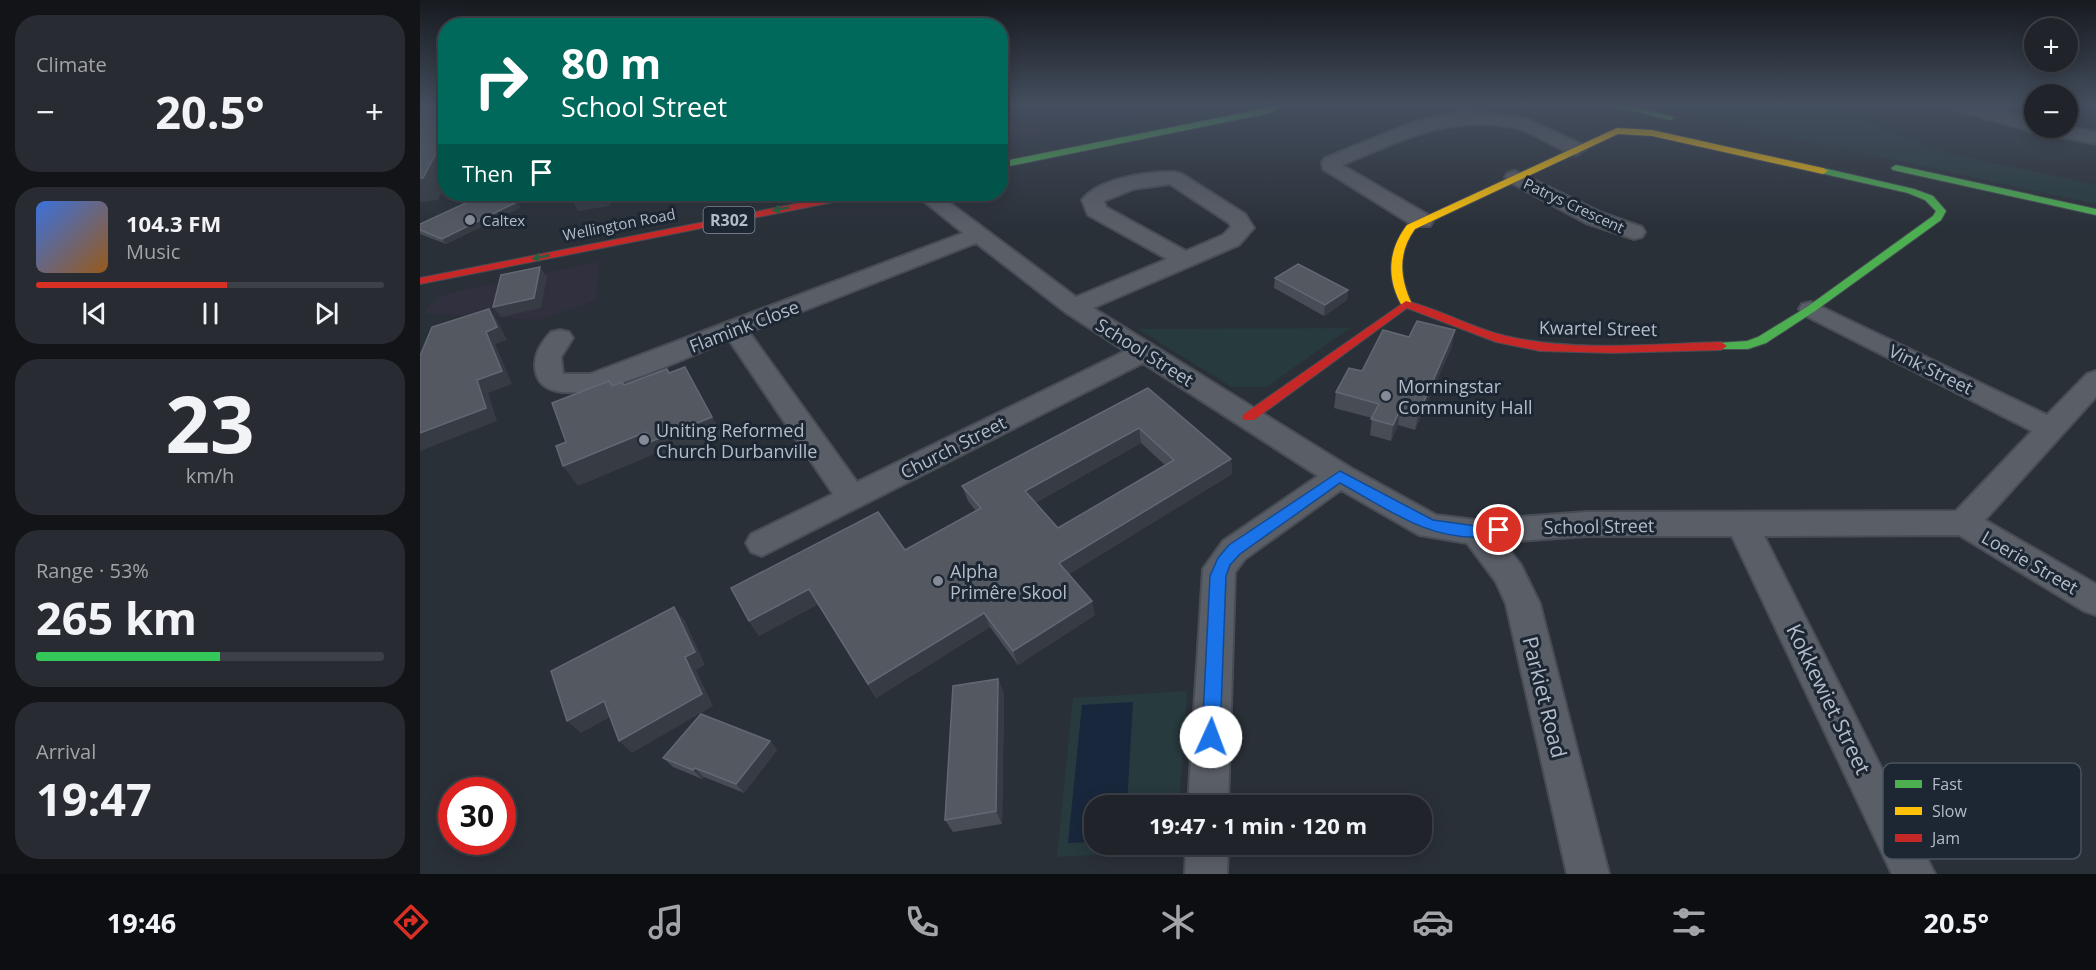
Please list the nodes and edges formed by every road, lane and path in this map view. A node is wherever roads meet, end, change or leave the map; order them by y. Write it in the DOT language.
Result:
graph roads {
  1 [pos="1029,146"];
  2 [pos="1094,146"];
  3 [pos="1372,146"];
  4 [pos="1569,146"];
  5 [pos="1584,146"];
  6 [pos="1709,146"];
  7 [pos="1576,149"];
  8 [pos="1008,150"];
  9 [pos="1008,163"];
  10 [pos="1878,164"];
  11 [pos="1515,177"];
  12 [pos="823,201"];
  13 [pos="935,201"];
  14 [pos="2096,212"];
  15 [pos="1422,221"];
  16 [pos="1634,232"];
  17 [pos="978,235"];
  18 [pos="571,236"];
  19 [pos="1185,260"];
  20 [pos="420,268"];
  21 [pos="463,272"];
  22 [pos="420,281"];
  23 [pos="420,294"];
  24 [pos="1406,304"];
  25 [pos="1074,307"];
  26 [pos="1811,309"];
  27 [pos="734,329"];
  28 [pos="560,338"];
  29 [pos="1145,351"];
  30 [pos="2096,381"];
  31 [pos="1249,417"];
  32 [pos="2051,429"];
  33 [pos="1340,476"];
  34 [pos="852,498"];
  35 [pos="1964,523"];
  36 [pos="1743,525"];
  37 [pos="1476,531"];
  38 [pos="762,543"];
  39 [pos="2096,600"];
  40 [pos="1209,795"];
  41 [pos="1883,811"];
  42 [pos="1207,855"];
  43 [pos="1907,859"];
  44 [pos="1206,874"];
  45 [pos="1588,874"];
  46 [pos="1914,874"];
  1 -- 8 [label="street"];
  2 -- 9 [label="street"];
  3 -- 15 [label="street"];
  4 -- 7 [label="street"];
  5 -- 7 [label="street, Kwartel Street"];
  6 -- 26 [label="street, Kwartel Street"];
  7 -- 11 [label="street"];
  10 -- 14 [label="street"];
  11 -- 15 [label="street"];
  11 -- 16 [label="street, Patrys Crescent"];
  12 -- 21 [label="street, Wellington Road / R302, one-way"];
  13 -- 17 [label="street, School Street"];
  15 -- 24 [label="street"];
  17 -- 25 [label="street, School Street"];
  17 -- 27 [label="street, Flamink Close"];
  18 -- 20 [label="street, Wellington Road"];
  19 -- 19 [label="street"];
  19 -- 25 [label="street"];
  21 -- 22 [label="street, Wellington Road / R302"];
  21 -- 23 [label="street"];
  24 -- 26 [label="street, Kwartel Street"];
  24 -- 31 [label="street"];
  25 -- 29 [label="street, School Street"];
  26 -- 32 [label="street, Vink Street"];
  27 -- 28 [label="street, Flamink Close"];
  27 -- 34 [label="street"];
  29 -- 31 [label="street, School Street"];
  29 -- 34 [label="street, Church Street"];
  30 -- 32 [label="street"];
  31 -- 33 [label="street, School Street"];
  32 -- 35 [label="street"];
  33 -- 37 [label="street, School Street"];
  33 -- 40 [label="street"];
  34 -- 38 [label="street, Church Street"];
  35 -- 36 [label="street, School Street"];
  35 -- 39 [label="street, Loerie Street"];
  36 -- 37 [label="street, School Street"];
  36 -- 41 [label="street, Kokkewiet Street"];
  37 -- 45 [label="street, Parkiet Road"];
  42 -- 44 [label="street"];
  43 -- 46 [label="street, Kokkewiet Street"];
}
